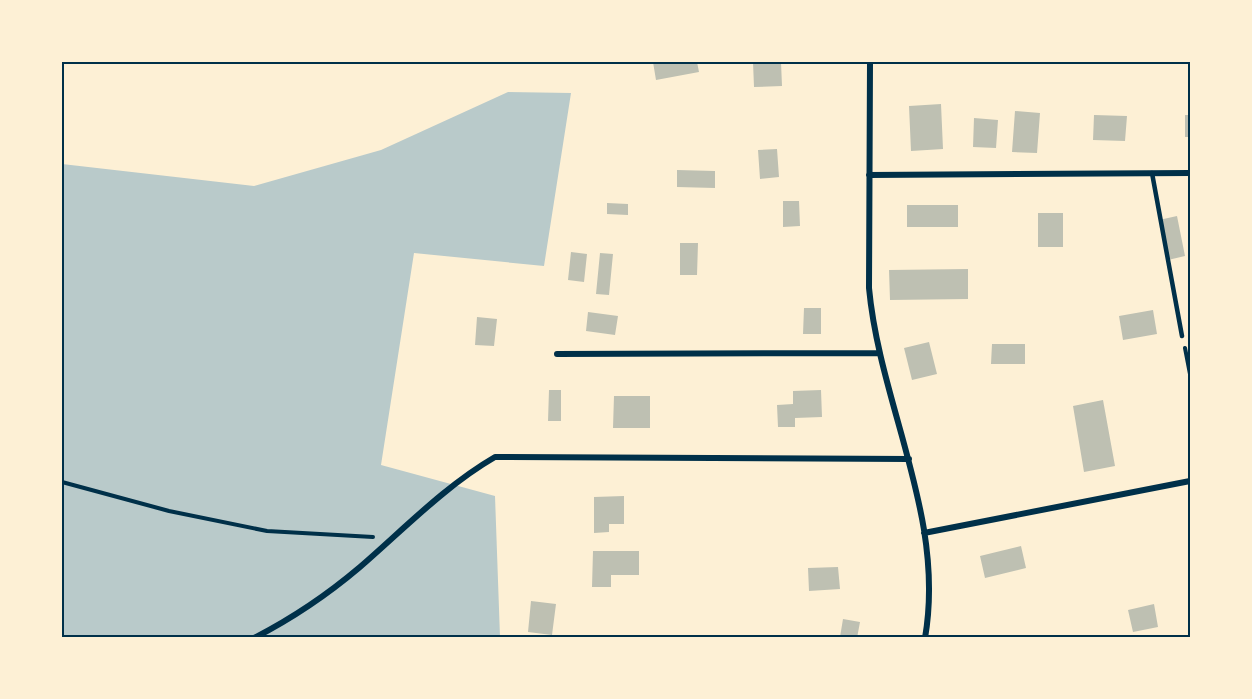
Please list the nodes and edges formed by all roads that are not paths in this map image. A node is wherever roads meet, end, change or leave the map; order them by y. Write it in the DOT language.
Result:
graph roads {
  1 [pos="870,62"];
  2 [pos="1152,173"];
  3 [pos="1191,173"];
  4 [pos="869,175"];
  5 [pos="1182,336"];
  6 [pos="878,353"];
  7 [pos="556,354"];
  8 [pos="909,459"];
  9 [pos="1191,481"];
  10 [pos="924,533"];
  11 [pos="254,638"];
  12 [pos="925,638"];
  1 -- 4 [label="street"];
  2 -- 3 [label="street"];
  2 -- 4 [label="street"];
  2 -- 5 [label="lane"];
  4 -- 6 [label="street"];
  6 -- 7 [label="street"];
  6 -- 8 [label="street"];
  8 -- 10 [label="street"];
  8 -- 11 [label="street"];
  9 -- 10 [label="street"];
  10 -- 12 [label="street"];
}
